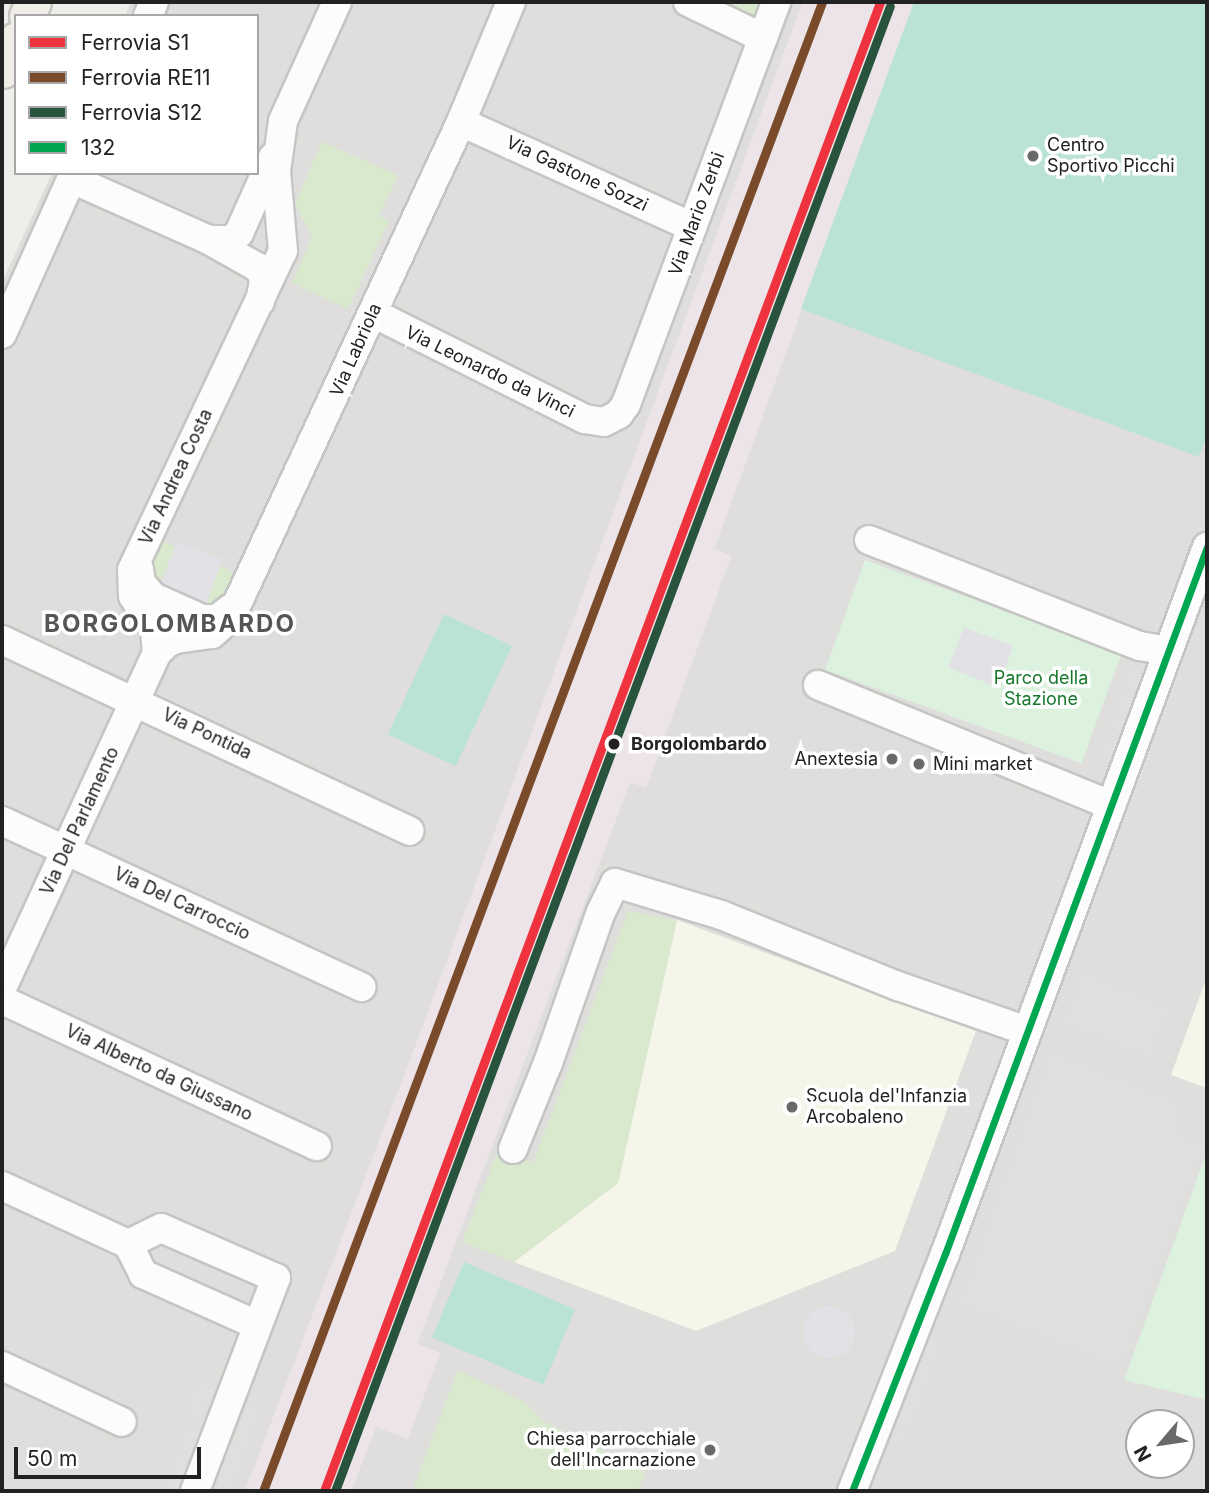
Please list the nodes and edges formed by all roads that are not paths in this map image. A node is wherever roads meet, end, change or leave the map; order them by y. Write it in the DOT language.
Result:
graph roads {
  1 [pos="337,2"];
  2 [pos="511,2"];
  3 [pos="688,2"];
  4 [pos="776,2"];
  5 [pos="763,38"];
  6 [pos="14,44"];
  7 [pos="2,71"];
  8 [pos="461,122"];
  9 [pos="277,148"];
  10 [pos="73,176"];
  11 [pos="692,227"];
  12 [pos="209,240"];
  13 [pos="259,302"];
  14 [pos="373,313"];
  15 [pos="2,334"];
  16 [pos="609,421"];
  17 [pos="869,540"];
  18 [pos="1207,547"];
  19 [pos="142,549"];
  20 [pos="237,602"];
  21 [pos="2,640"];
  22 [pos="1167,651"];
  23 [pos="157,653"];
  24 [pos="818,685"];
  25 [pos="136,701"];
  26 [pos="1111,805"];
  27 [pos="2,821"];
  28 [pos="410,831"];
  29 [pos="66,851"];
  30 [pos="362,987"];
  31 [pos="2,988"];
  32 [pos="2,1000"];
  33 [pos="1027,1031"];
  34 [pos="317,1146"];
  35 [pos="513,1149"];
  36 [pos="2,1186"];
  37 [pos="128,1244"];
  38 [pos="257,1325"];
  39 [pos="2,1366"];
  40 [pos="122,1422"];
  41 [pos="195,1491"];
  42 [pos="852,1491"];
  1 -- 9 [label="street"];
  2 -- 8 [label="street, Via Labriola"];
  3 -- 5 [label="street"];
  4 -- 5 [label="street, Via Mario Zerbi"];
  5 -- 11 [label="street, Via Mario Zerbi"];
  6 -- 7 [label="main road"];
  8 -- 11 [label="street, Via Gastone Sozzi"];
  8 -- 14 [label="street, Via Labriola"];
  9 -- 12 [label="street"];
  9 -- 13 [label="street, Via Andrea Costa"];
  10 -- 12 [label="street"];
  10 -- 15 [label="street"];
  11 -- 16 [label="street, Via Mario Zerbi"];
  12 -- 13 [label="street"];
  13 -- 19 [label="street, Via Andrea Costa"];
  14 -- 16 [label="street, Via Leonardo da Vinci"];
  14 -- 20 [label="street, Via Labriola"];
  17 -- 22 [label="street"];
  18 -- 22 [label="street"];
  19 -- 20 [label="street"];
  19 -- 23 [label="street, Via Andrea Costa"];
  20 -- 23 [label="street, Via Labriola"];
  21 -- 25 [label="street, Via Pontida"];
  22 -- 26 [label="street"];
  23 -- 25 [label="street, Via Del Parlamento"];
  24 -- 26 [label="street"];
  25 -- 28 [label="street, Via Pontida"];
  25 -- 29 [label="street, Via Del Parlamento"];
  26 -- 33 [label="street"];
  27 -- 29 [label="street, Via Del Carroccio"];
  29 -- 30 [label="street, Via Del Carroccio"];
  29 -- 31 [label="street, Via Del Parlamento"];
  32 -- 34 [label="street, Via Alberto da Giussano"];
  33 -- 35 [label="street"];
  33 -- 42 [label="street"];
  36 -- 37 [label="street"];
  37 -- 38 [label="street"];
  37 -- 38 [label="street"];
  38 -- 41 [label="street"];
  39 -- 40 [label="street"];
}
